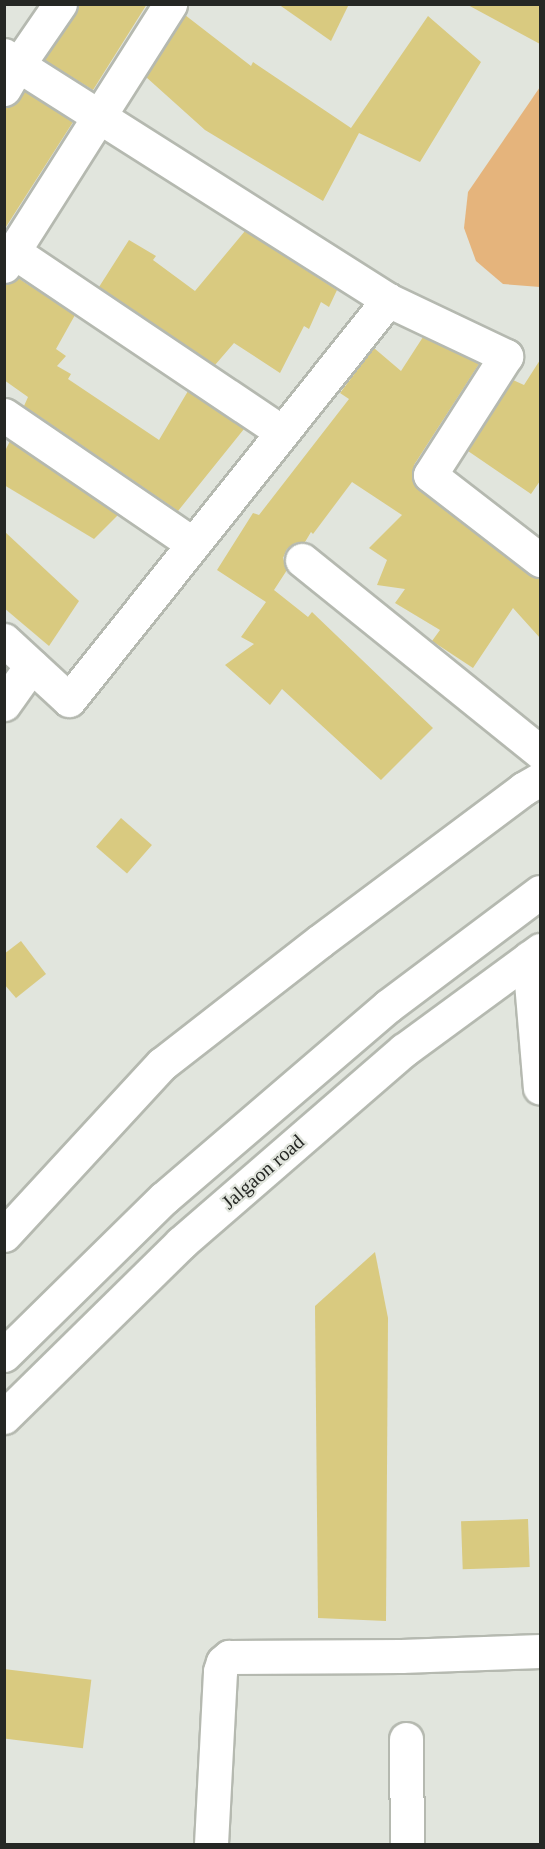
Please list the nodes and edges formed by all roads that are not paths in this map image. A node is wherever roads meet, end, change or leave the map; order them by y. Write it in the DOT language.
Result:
graph roads {
  1 [pos="60,4"];
  2 [pos="170,4"];
  3 [pos="9,70"];
  4 [pos="99,117"];
  5 [pos="9,259"];
  6 [pos="388,300"];
  7 [pos="4,415"];
  8 [pos="282,432"];
  9 [pos="193,544"];
  10 [pos="302,560"];
  11 [pos="540,560"];
  12 [pos="4,640"];
  13 [pos="31,666"];
  14 [pos="4,704"];
  15 [pos="540,752"];
  16 [pos="540,779"];
  17 [pos="540,892"];
  18 [pos="535,954"];
  19 [pos="540,1088"];
  20 [pos="4,1235"];
  21 [pos="4,1355"];
  22 [pos="4,1417"];
  23 [pos="540,1651"];
  24 [pos="406,1739"];
  25 [pos="211,1845"];
  26 [pos="407,1845"];
  1 -- 3 [label="main road"];
  2 -- 4 [label="main road"];
  3 -- 4 [label="main road"];
  4 -- 5 [label="main road"];
  4 -- 6 [label="main road"];
  5 -- 8 [label="main road"];
  6 -- 8 [label="main road"];
  6 -- 11 [label="main road"];
  7 -- 9 [label="main road"];
  8 -- 9 [label="main road"];
  9 -- 13 [label="main road"];
  10 -- 15 [label="main road"];
  12 -- 13 [label="main road"];
  13 -- 14 [label="main road"];
  16 -- 20 [label="main road"];
  17 -- 21 [label="main road"];
  18 -- 19 [label="main road"];
  18 -- 22 [label="main road, Jalgaon road"];
  23 -- 25 [label="main road"];
  24 -- 26 [label="main road"];
}
